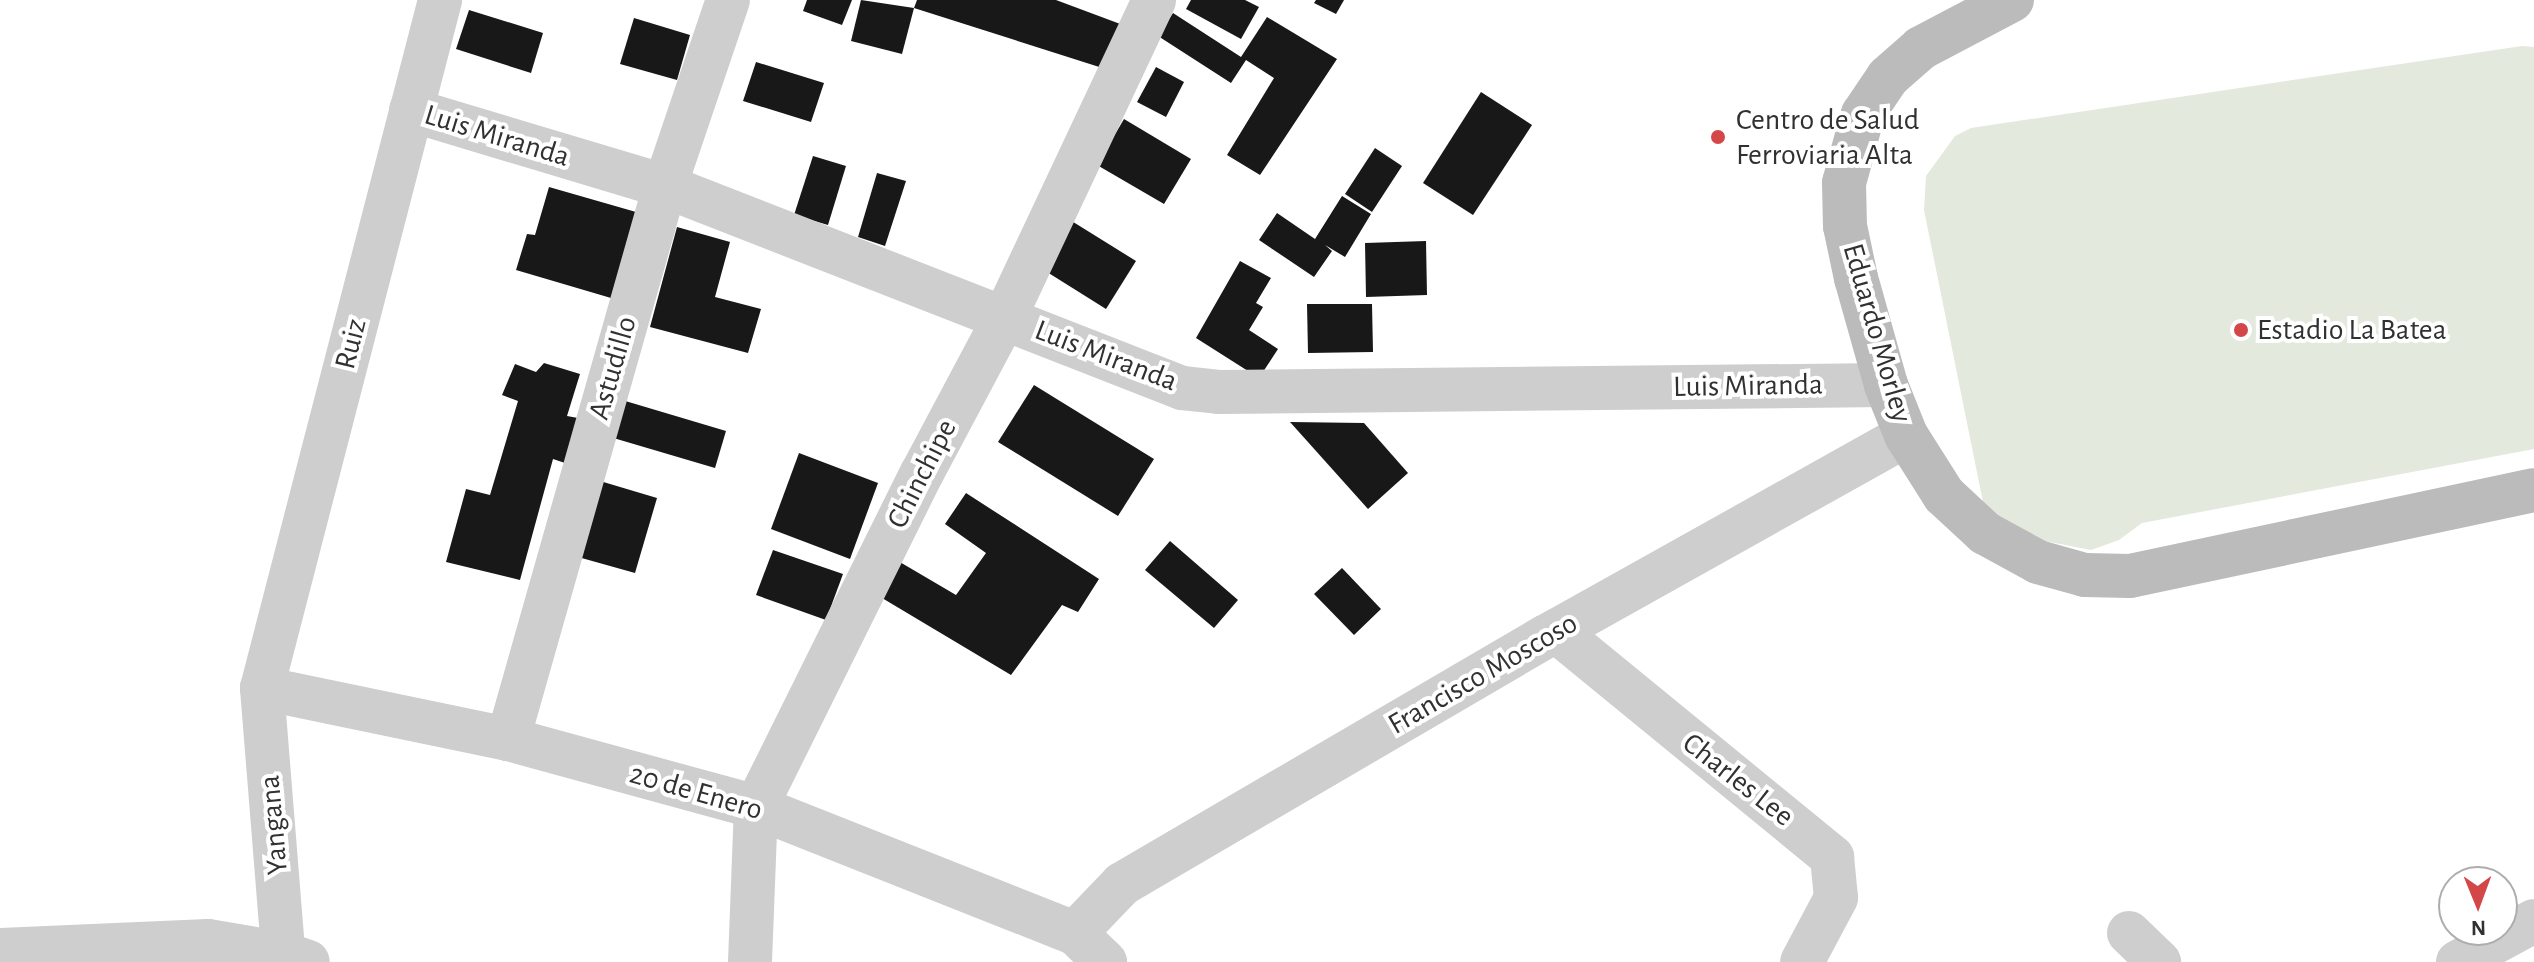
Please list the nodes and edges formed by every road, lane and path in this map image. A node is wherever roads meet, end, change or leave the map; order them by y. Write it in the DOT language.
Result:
graph roads {
  1 [pos="440,0"];
  2 [pos="728,0"];
  3 [pos="1154,0"];
  4 [pos="2012,0"];
  5 [pos="411,110"];
  6 [pos="665,186"];
  7 [pos="1005,317"];
  8 [pos="1886,385"];
  9 [pos="1906,435"];
  10 [pos="2534,490"];
  11 [pos="1556,631"];
  12 [pos="262,688"];
  13 [pos="508,739"];
  14 [pos="756,807"];
  15 [pos="2534,921"];
  16 [pos="1090,948"];
  17 [pos="0,950"];
  18 [pos="293,959"];
  19 [pos="750,962"];
  20 [pos="1802,962"];
  21 [pos="2458,962"];
  1 -- 5 [label="street, Ruiz"];
  2 -- 6 [label="street, Astudillo"];
  3 -- 7 [label="street, Chinchipe"];
  4 -- 8 [label="street, Eduardo Morley"];
  5 -- 6 [label="street, Luis Miranda"];
  5 -- 12 [label="street, Ruiz"];
  6 -- 7 [label="street, Luis Miranda"];
  6 -- 13 [label="street, Astudillo"];
  7 -- 8 [label="street, Luis Miranda"];
  7 -- 14 [label="street, Chinchipe"];
  8 -- 9 [label="street, Eduardo Morley"];
  9 -- 10 [label="street, Eduardo Morley"];
  9 -- 11 [label="street, Francisco Moscoso"];
  11 -- 16 [label="street, Francisco Moscoso"];
  11 -- 20 [label="street, Charles Lee"];
  12 -- 13 [label="street, 20 de Enero"];
  12 -- 18 [label="street, Yangana"];
  13 -- 14 [label="street, 20 de Enero"];
  14 -- 16 [label="street, 20 de Enero"];
  14 -- 19 [label="street, Chinchipe"];
  15 -- 21 [label="street"];
  17 -- 18 [label="street"];
}
